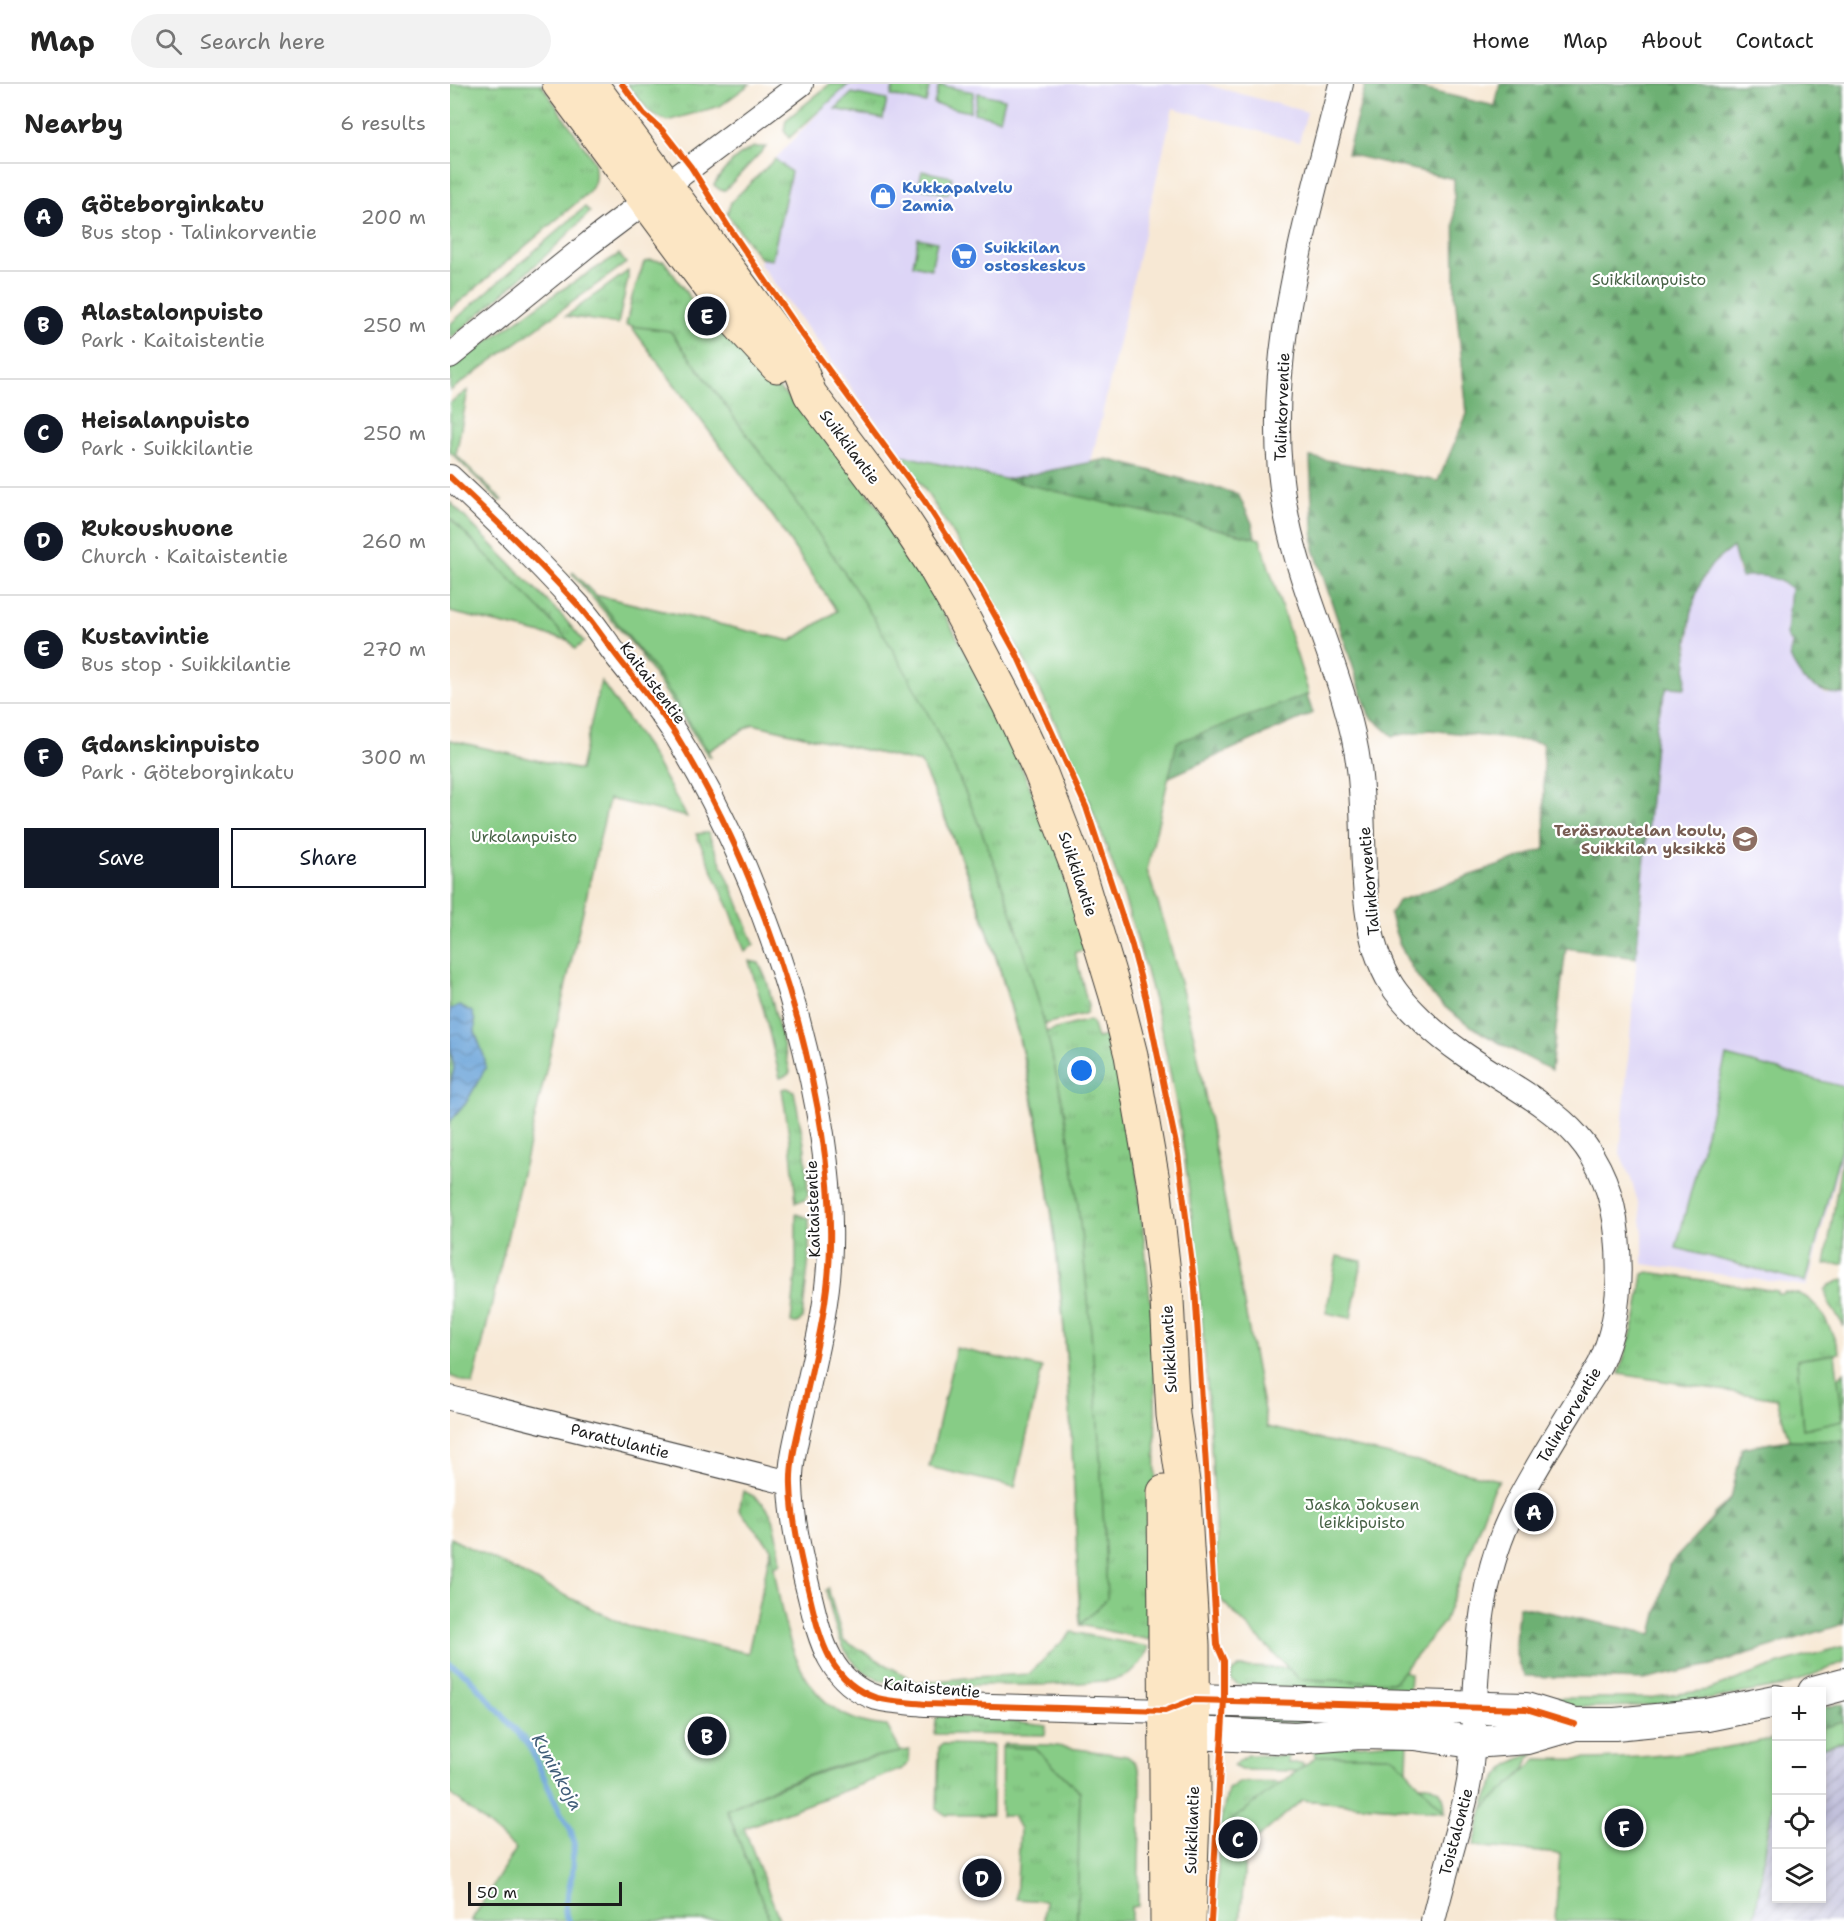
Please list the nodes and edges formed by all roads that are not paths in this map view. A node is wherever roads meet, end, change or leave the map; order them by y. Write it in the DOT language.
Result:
graph roads {
  1 [pos="559,84"];
  2 [pos="591,84"];
  3 [pos="801,84"];
  4 [pos="1341,84"];
  5 [pos="656,193"];
  6 [pos="450,356"];
  7 [pos="450,477"];
  8 [pos="450,1398"];
  9 [pos="790,1483"];
  10 [pos="1844,1684"];
  11 [pos="1826,1689"];
  12 [pos="1772,1702"];
  13 [pos="1179,1706"];
  14 [pos="1475,1707"];
  15 [pos="1575,1724"];
  16 [pos="1193,1733"];
  17 [pos="1473,1742"];
  18 [pos="1167,1921"];
  19 [pos="1189,1921"];
  20 [pos="1433,1921"];
  1 -- 5 [label="main road, Suikkilantie"];
  2 -- 5 [label="main road, Suikkilantie"];
  3 -- 5 [label="street"];
  4 -- 14 [label="street, Talinkorventie"];
  5 -- 6 [label="street"];
  5 -- 13 [label="main road, Suikkilantie"];
  7 -- 9 [label="street, Kaitaistentie"];
  8 -- 9 [label="street, Parattulantie"];
  9 -- 13 [label="street, Kaitaistentie"];
  10 -- 11 [label="street"];
  12 -- 15 [label="street"];
  13 -- 14 [label="street"];
  13 -- 16 [label="main road, Suikkilantie"];
  13 -- 18 [label="main road, Suikkilantie"];
  14 -- 15 [label="street"];
  14 -- 17 [label="street, Talinkorventie"];
  15 -- 17 [label="street"];
  16 -- 17 [label="street"];
  16 -- 19 [label="main road, Suikkilantie"];
  17 -- 20 [label="street, Toistalontie"];
}
